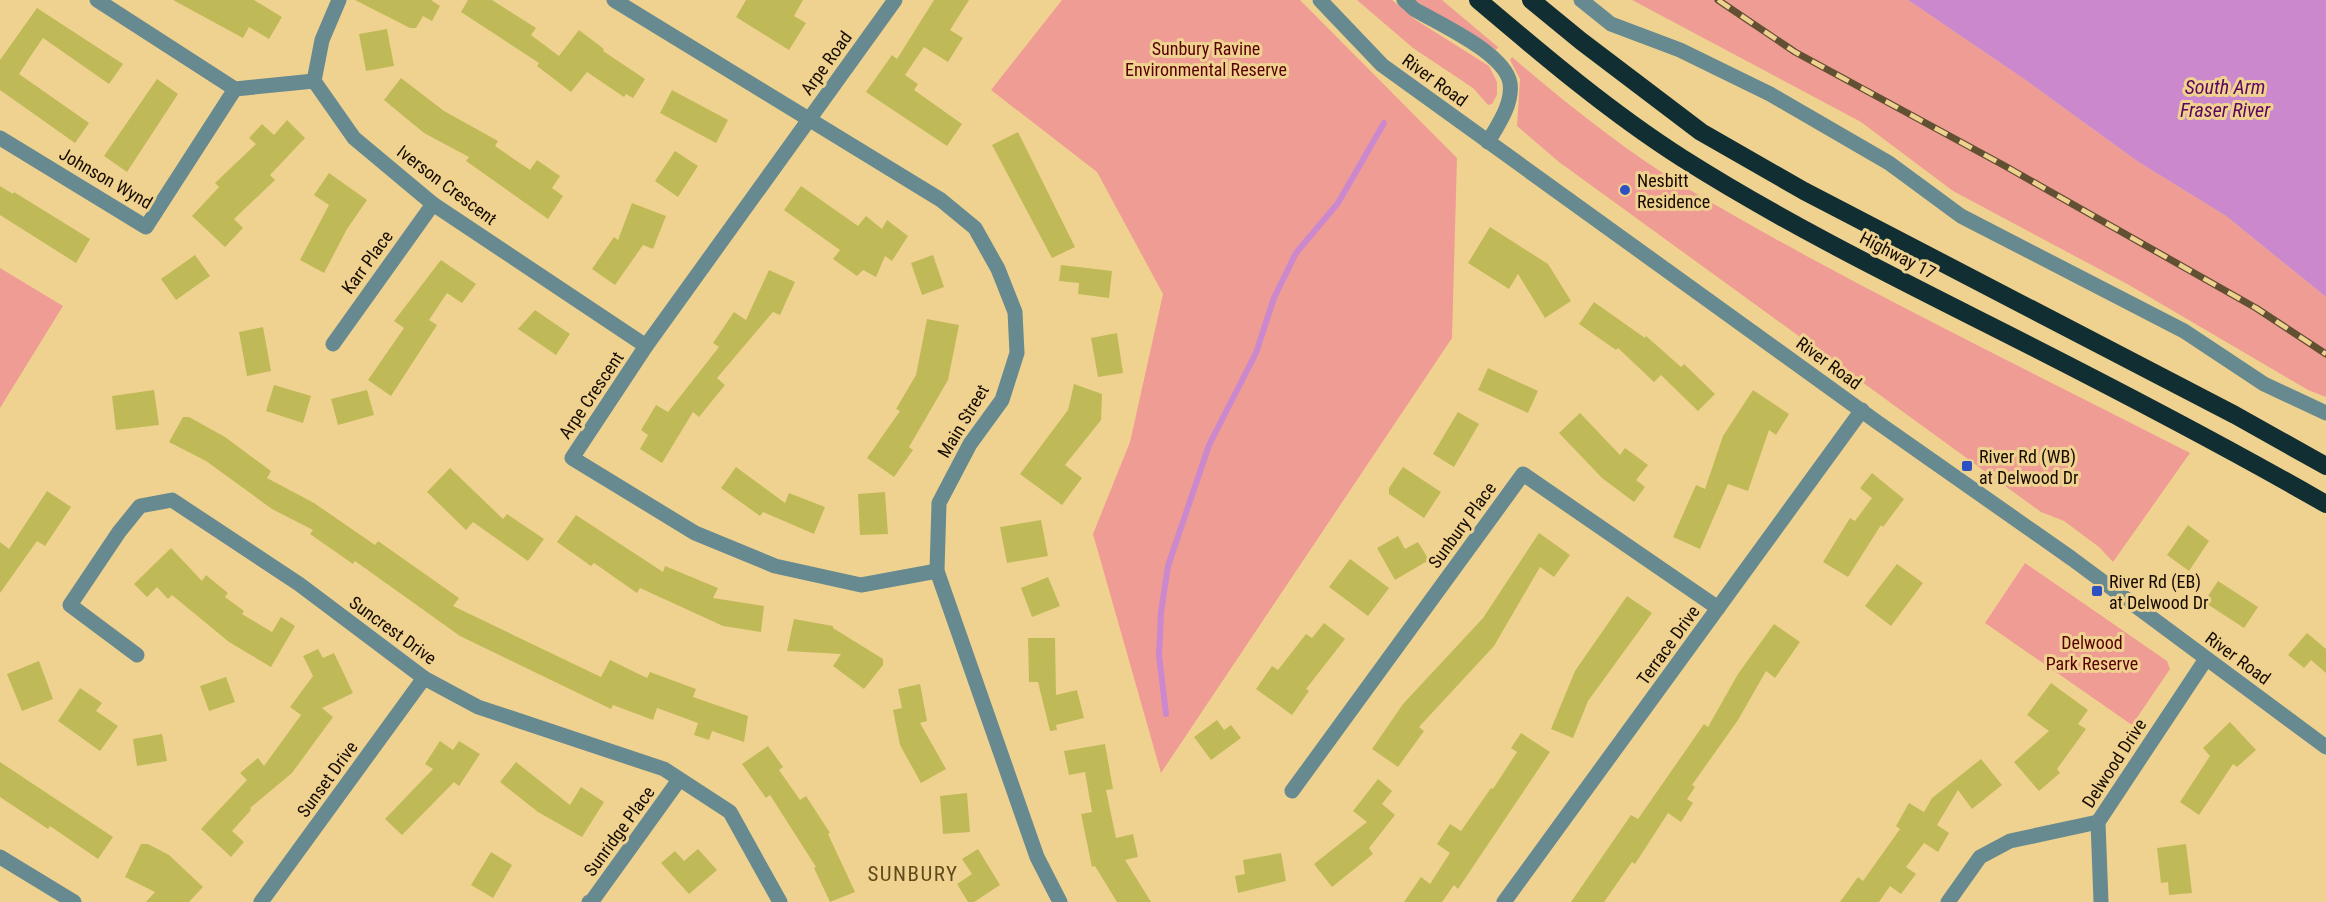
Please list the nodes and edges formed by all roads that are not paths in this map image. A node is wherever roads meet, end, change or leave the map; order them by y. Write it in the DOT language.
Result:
graph roads {
  1 [pos="97,0"];
  2 [pos="339,0"];
  3 [pos="615,0"];
  4 [pos="895,0"];
  5 [pos="1320,0"];
  6 [pos="1404,0"];
  7 [pos="1478,0"];
  8 [pos="1531,0"];
  9 [pos="1581,0"];
  10 [pos="314,81"];
  11 [pos="235,90"];
  12 [pos="810,119"];
  13 [pos="0,138"];
  14 [pos="1488,142"];
  15 [pos="433,204"];
  16 [pos="333,344"];
  17 [pos="646,346"];
  18 [pos="1862,410"];
  19 [pos="2326,413"];
  20 [pos="2326,466"];
  21 [pos="2326,504"];
  22 [pos="937,571"];
  23 [pos="1718,608"];
  24 [pos="137,655"];
  25 [pos="2206,659"];
  26 [pos="424,678"];
  27 [pos="2326,747"];
  28 [pos="679,780"];
  29 [pos="1292,791"];
  30 [pos="2098,822"];
  31 [pos="0,857"];
  32 [pos="74,902"];
  33 [pos="261,902"];
  34 [pos="588,902"];
  35 [pos="780,902"];
  36 [pos="1060,902"];
  37 [pos="1504,902"];
  38 [pos="1948,902"];
  39 [pos="2101,902"];
  1 -- 11 [label="street"];
  2 -- 10 [label="street"];
  3 -- 12 [label="street, Main Street"];
  4 -- 12 [label="street, Arpe Road"];
  5 -- 14 [label="street, River Road"];
  6 -- 14 [label="street"];
  7 -- 21 [label="highway, Highway 17"];
  8 -- 20 [label="highway, Highway 17"];
  9 -- 19 [label="street"];
  10 -- 11 [label="street"];
  10 -- 15 [label="street, Iverson Crescent"];
  11 -- 13 [label="street, Johnson Wynd"];
  12 -- 17 [label="street, Arpe Crescent"];
  12 -- 22 [label="street, Main Street"];
  14 -- 18 [label="street, River Road"];
  15 -- 16 [label="street, Karr Place"];
  15 -- 17 [label="street, Iverson Crescent"];
  17 -- 22 [label="street, Arpe Crescent"];
  18 -- 23 [label="street, Terrace Drive"];
  18 -- 25 [label="street, River Road"];
  22 -- 36 [label="street, Main Street"];
  23 -- 29 [label="street, Sunbury Place"];
  23 -- 37 [label="street, Terrace Drive"];
  24 -- 26 [label="street, Suncrest Drive"];
  25 -- 27 [label="street, River Road"];
  25 -- 30 [label="street, Delwood Drive"];
  26 -- 28 [label="street, Suncrest Drive"];
  26 -- 33 [label="street, Sunset Drive"];
  28 -- 34 [label="street, Sunridge Place"];
  28 -- 35 [label="street, Suncrest Drive"];
  30 -- 38 [label="street"];
  30 -- 39 [label="street, Delwood Drive"];
  31 -- 32 [label="street"];
}
